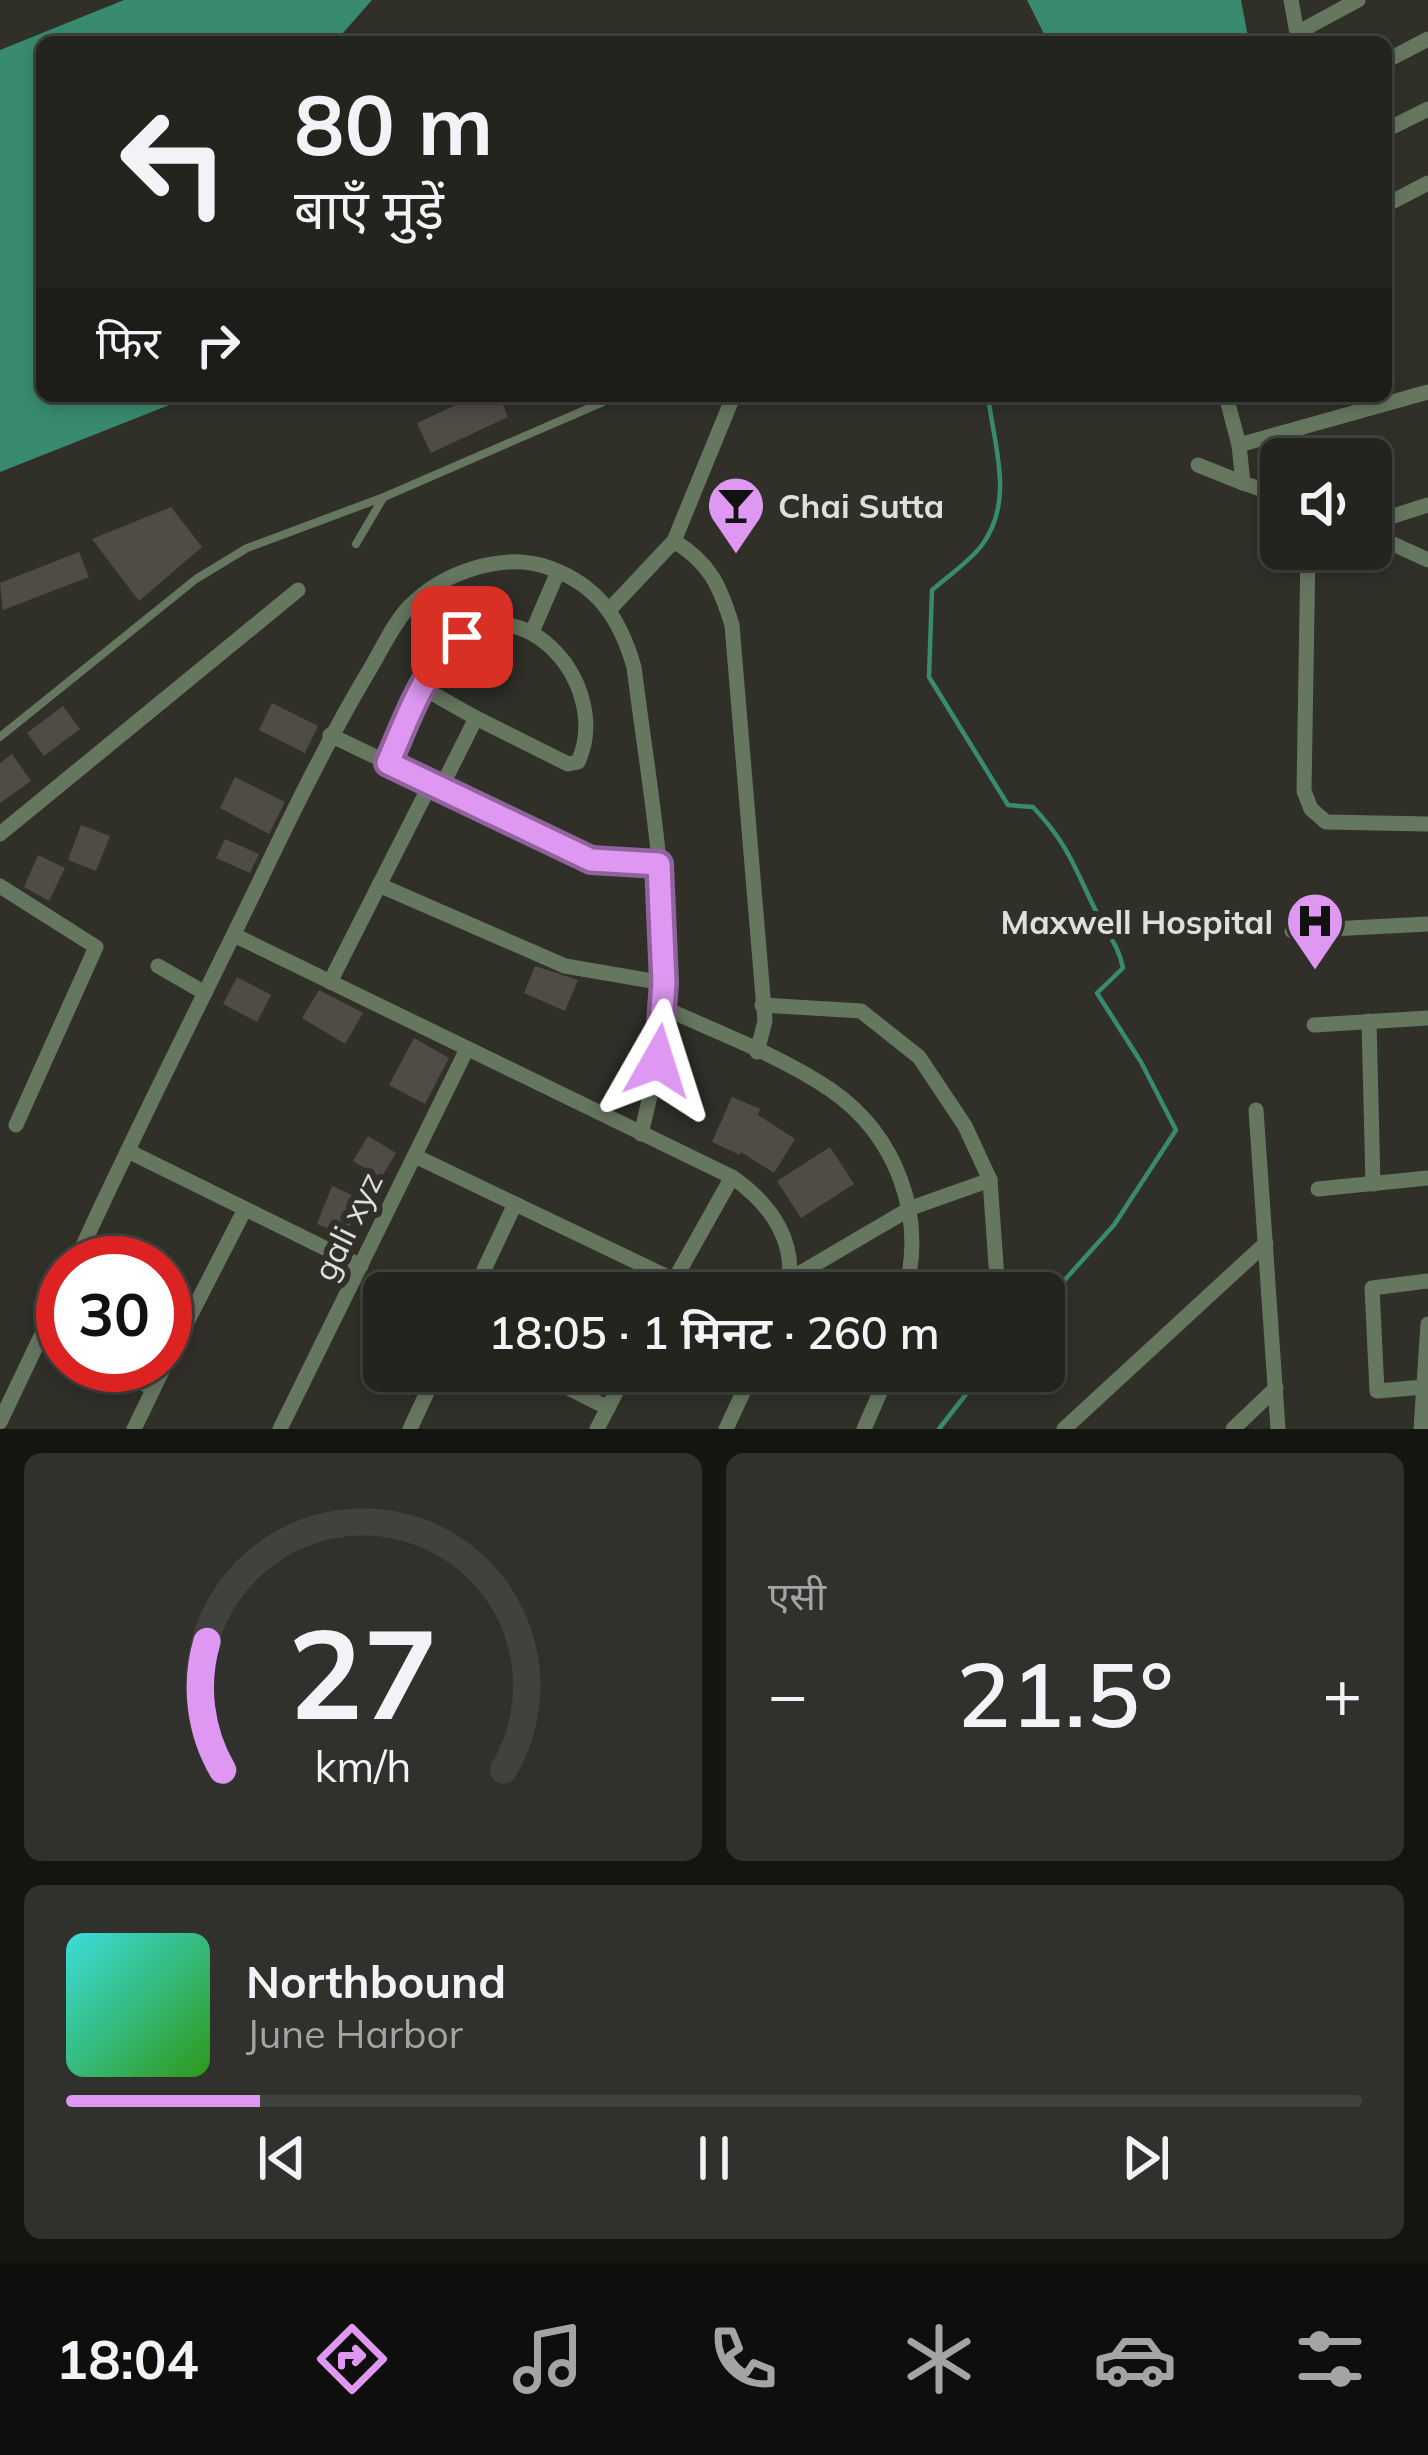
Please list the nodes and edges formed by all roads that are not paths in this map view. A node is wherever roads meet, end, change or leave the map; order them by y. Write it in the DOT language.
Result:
graph roads {
  1 [pos="1291,0"];
  2 [pos="1358,0"];
  3 [pos="1298,36"];
  4 [pos="1301,36"];
  5 [pos="1428,39"];
  6 [pos="1392,58"];
  7 [pos="1428,110"];
  8 [pos="1392,127"];
  9 [pos="1428,183"];
  10 [pos="1392,202"];
  11 [pos="1428,392"];
  12 [pos="603,402"];
  13 [pos="732,402"];
  14 [pos="1228,402"];
  15 [pos="1239,445"];
  16 [pos="1198,466"];
  17 [pos="1243,483"];
  18 [pos="1260,489"];
  19 [pos="384,497"];
  20 [pos="1428,506"];
  21 [pos="1392,517"];
  22 [pos="674,541"];
  23 [pos="356,544"];
  24 [pos="1392,544"];
  25 [pos="1428,560"];
  26 [pos="1308,570"];
  27 [pos="558,572"];
  28 [pos="298,590"];
  29 [pos="610,609"];
  30 [pos="532,632"];
  31 [pos="422,687"];
  32 [pos="476,718"];
  33 [pos="330,735"];
  34 [pos="0,737"];
  35 [pos="388,763"];
  36 [pos="436,786"];
  37 [pos="1428,824"];
  38 [pos="0,834"];
  39 [pos="659,864"];
  40 [pos="379,884"];
  41 [pos="0,886"];
  42 [pos="1428,924"];
  43 [pos="1292,932"];
  44 [pos="234,935"];
  45 [pos="158,966"];
  46 [pos="330,982"];
  47 [pos="664,983"];
  48 [pos="205,993"];
  49 [pos="762,1006"];
  50 [pos="664,1008"];
  51 [pos="1428,1018"];
  52 [pos="1369,1022"];
  53 [pos="1314,1025"];
  54 [pos="467,1049"];
  55 [pos="758,1052"];
  56 [pos="1256,1110"];
  57 [pos="16,1125"];
  58 [pos="641,1134"];
  59 [pos="128,1151"];
  60 [pos="415,1156"];
  61 [pos="732,1178"];
  62 [pos="1428,1178"];
  63 [pos="990,1180"];
  64 [pos="1373,1184"];
  65 [pos="1318,1189"];
  66 [pos="514,1204"];
  67 [pos="911,1208"];
  68 [pos="244,1211"];
  69 [pos="88,1236"];
  70 [pos="1266,1243"];
  71 [pos="361,1266"];
  72 [pos="483,1272"];
  73 [pos="644,1272"];
  74 [pos="679,1272"];
  75 [pos="787,1272"];
  76 [pos="810,1272"];
  77 [pos="909,1272"];
  78 [pos="997,1272"];
  79 [pos="1428,1281"];
  80 [pos="192,1312"];
  81 [pos="1428,1324"];
  82 [pos="36,1349"];
  83 [pos="1424,1387"];
  84 [pos="1276,1388"];
  85 [pos="151,1392"];
  86 [pos="430,1392"];
  87 [pos="576,1392"];
  88 [pos="614,1392"];
  89 [pos="744,1392"];
  90 [pos="881,1392"];
  91 [pos="608,1408"];
  92 [pos="2,1416"];
  93 [pos="418,1426"];
  94 [pos="134,1429"];
  95 [pos="280,1429"];
  96 [pos="597,1429"];
  97 [pos="727,1429"];
  98 [pos="864,1429"];
  99 [pos="1064,1429"];
  100 [pos="1232,1429"];
  101 [pos="1278,1429"];
  102 [pos="1421,1429"];
  1 -- 3 [label="street"];
  2 -- 4 [label="street"];
  5 -- 6 [label="street"];
  7 -- 8 [label="street"];
  9 -- 10 [label="street"];
  11 -- 15 [label="street"];
  12 -- 19 [label="lane"];
  13 -- 22 [label="street"];
  14 -- 15 [label="street"];
  15 -- 17 [label="street"];
  16 -- 17 [label="street"];
  17 -- 18 [label="street"];
  19 -- 23 [label="lane"];
  19 -- 34 [label="lane"];
  20 -- 21 [label="street"];
  22 -- 29 [label="street"];
  22 -- 49 [label="street"];
  24 -- 25 [label="street"];
  26 -- 37 [label="street"];
  27 -- 29 [label="street"];
  27 -- 30 [label="street"];
  27 -- 33 [label="street"];
  28 -- 38 [label="street"];
  29 -- 39 [label="street"];
  30 -- 31 [label="street"];
  30 -- 32 [label="street"];
  31 -- 32 [label="street"];
  31 -- 35 [label="street"];
  32 -- 36 [label="street"];
  33 -- 35 [label="street"];
  33 -- 44 [label="street"];
  35 -- 36 [label="street"];
  36 -- 39 [label="street"];
  36 -- 40 [label="street"];
  39 -- 47 [label="street"];
  40 -- 46 [label="street"];
  40 -- 47 [label="street"];
  41 -- 57 [label="street"];
  42 -- 43 [label="street"];
  44 -- 46 [label="street"];
  44 -- 48 [label="street"];
  45 -- 48 [label="street"];
  46 -- 54 [label="street"];
  47 -- 50 [label="street"];
  48 -- 59 [label="street"];
  49 -- 55 [label="street"];
  49 -- 63 [label="street"];
  50 -- 55 [label="street"];
  50 -- 58 [label="street"];
  51 -- 52 [label="street"];
  52 -- 53 [label="street"];
  52 -- 64 [label="street"];
  54 -- 58 [label="street"];
  54 -- 60 [label="street, gali xyz"];
  55 -- 67 [label="street"];
  56 -- 70 [label="street"];
  58 -- 61 [label="street"];
  59 -- 68 [label="street"];
  59 -- 69 [label="street"];
  60 -- 66 [label="street"];
  60 -- 71 [label="street, gali xyz"];
  61 -- 74 [label="street"];
  61 -- 75 [label="street"];
  62 -- 64 [label="street"];
  63 -- 67 [label="street"];
  63 -- 78 [label="street"];
  64 -- 65 [label="street"];
  66 -- 72 [label="street"];
  66 -- 73 [label="street"];
  67 -- 76 [label="street"];
  67 -- 77 [label="street"];
  68 -- 71 [label="street"];
  68 -- 80 [label="street"];
  70 -- 84 [label="street"];
  70 -- 99 [label="street"];
  71 -- 95 [label="street, gali xyz"];
  79 -- 83 [label="street"];
  81 -- 83 [label="street"];
  82 -- 92 [label="street"];
  83 -- 102 [label="street"];
  84 -- 100 [label="street"];
  84 -- 101 [label="street"];
  85 -- 94 [label="street"];
  86 -- 93 [label="street"];
  87 -- 91 [label="street"];
  88 -- 91 [label="street"];
  89 -- 97 [label="street"];
  90 -- 98 [label="street"];
  91 -- 96 [label="street"];
}
